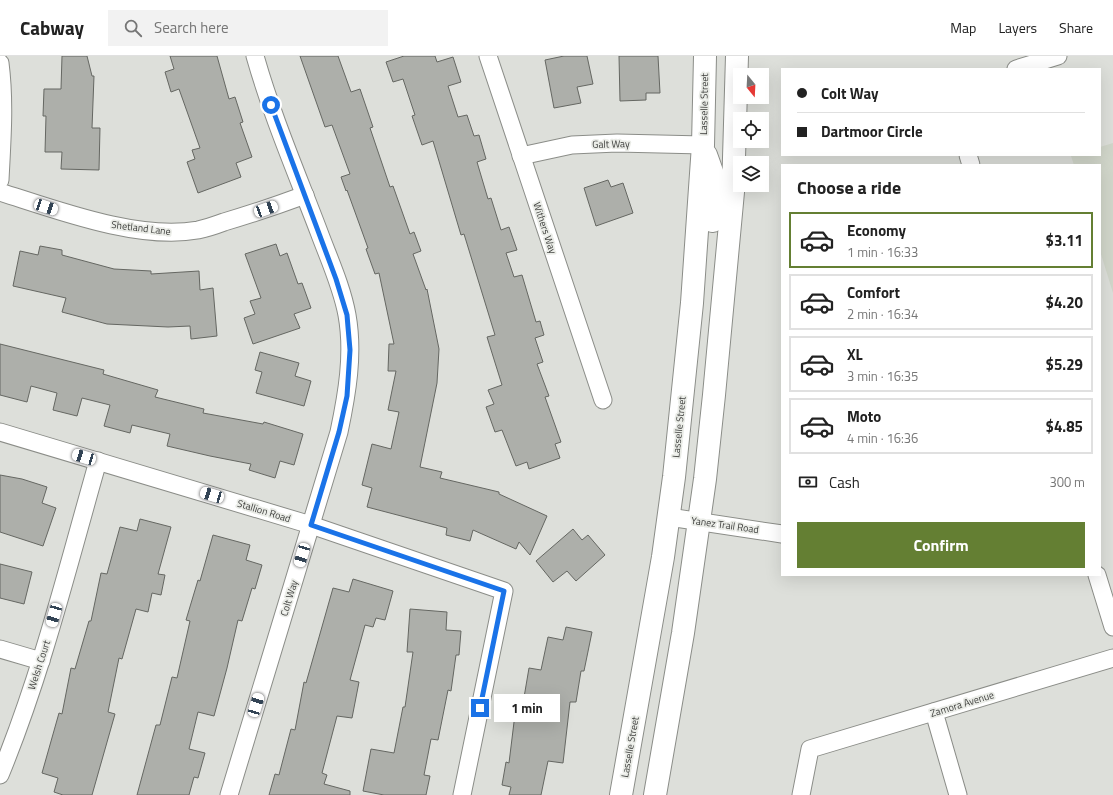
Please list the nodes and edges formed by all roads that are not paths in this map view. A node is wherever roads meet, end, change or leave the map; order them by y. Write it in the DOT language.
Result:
graph roads {
  1 [pos="256,56"];
  2 [pos="488,56"];
  3 [pos="705,56"];
  4 [pos="737,56"];
  5 [pos="1058,56"];
  6 [pos="0,63"];
  7 [pos="1019,68"];
  8 [pos="703,145"];
  9 [pos="521,156"];
  10 [pos="0,180"];
  11 [pos="0,192"];
  12 [pos="305,195"];
  13 [pos="719,337"];
  14 [pos="603,400"];
  15 [pos="0,432"];
  16 [pos="98,461"];
  17 [pos="669,517"];
  18 [pos="699,521"];
  19 [pos="311,525"];
  20 [pos="781,534"];
  21 [pos="1097,576"];
  22 [pos="1113,627"];
  23 [pos="0,649"];
  24 [pos="1113,658"];
  25 [pos="41,661"];
  26 [pos="934,712"];
  27 [pos="0,775"];
  28 [pos="228,795"];
  29 [pos="462,795"];
  30 [pos="621,795"];
  31 [pos="655,795"];
  32 [pos="801,795"];
  33 [pos="958,795"];
  1 -- 12 [label="street, Colt Way"];
  2 -- 9 [label="street, Withers Way"];
  3 -- 8 [label="main road, Lasselle Street"];
  4 -- 13 [label="main road"];
  5 -- 7 [label="street"];
  6 -- 10 [label="street"];
  8 -- 9 [label="street, Galt Way"];
  8 -- 13 [label="main road"];
  8 -- 17 [label="main road, Lasselle Street"];
  9 -- 14 [label="street, Withers Way"];
  11 -- 12 [label="street, Shetland Lane"];
  12 -- 19 [label="street, Colt Way"];
  13 -- 18 [label="main road"];
  15 -- 16 [label="street, Stallion Road"];
  16 -- 19 [label="street, Stallion Road"];
  16 -- 25 [label="street, Welsh Court"];
  17 -- 18 [label="street, Yanez Trail Road"];
  17 -- 30 [label="main road, Lasselle Street"];
  18 -- 20 [label="street, Yanez Trail Road"];
  18 -- 31 [label="main road"];
  19 -- 28 [label="street, Colt Way"];
  19 -- 29 [label="street, Stallion Road"];
  21 -- 22 [label="street"];
  23 -- 25 [label="street"];
  24 -- 26 [label="street, Zamora Avenue"];
  25 -- 27 [label="street, Welsh Court"];
  26 -- 32 [label="street, Zamora Avenue"];
  26 -- 33 [label="street"];
}
